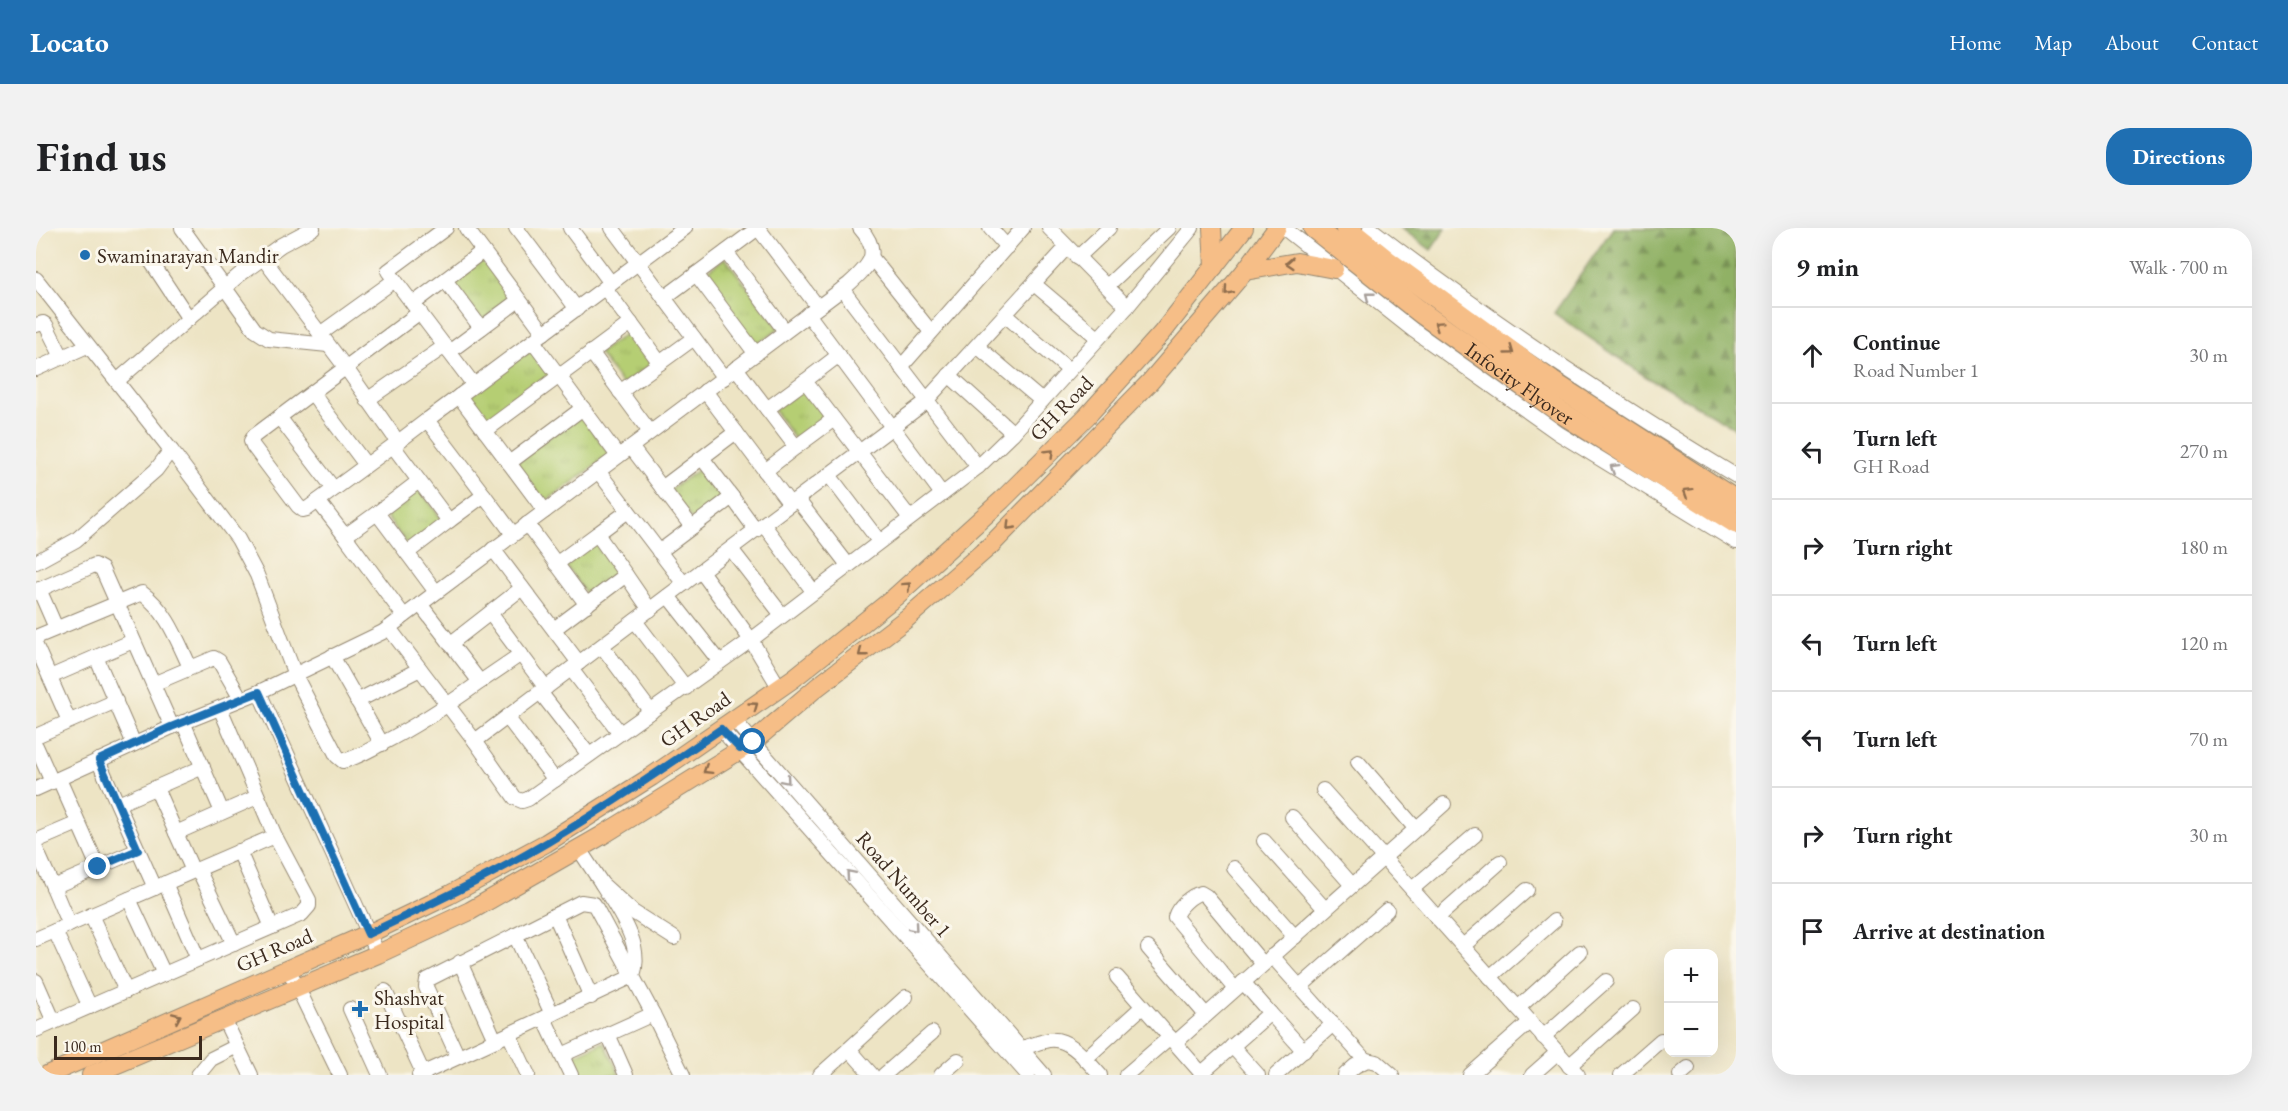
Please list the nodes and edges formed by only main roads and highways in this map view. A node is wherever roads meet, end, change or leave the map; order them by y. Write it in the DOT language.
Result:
graph roads {
  1 [pos="1212,228"];
  2 [pos="1244,228"];
  3 [pos="1277,228"];
  4 [pos="1314,228"];
  5 [pos="1346,228"];
  6 [pos="1214,267"];
  7 [pos="1334,269"];
  8 [pos="1245,271"];
  9 [pos="1736,501"];
  10 [pos="1736,523"];
  11 [pos="47,1075"];
  12 [pos="91,1075"];
  1 -- 6 [label="main road"];
  2 -- 6 [label="main road, GH Road"];
  3 -- 8 [label="main road, GH Road"];
  10 -- 4 [label="highway, Infocity Flyover, one-way"];
  5 -- 9 [label="highway, Infocity Flyover, one-way"];
  11 -- 6 [label="main road, GH Road, one-way"];
  7 -- 8 [label="main road, one-way"];
  8 -- 12 [label="main road, GH Road, one-way"];
}
